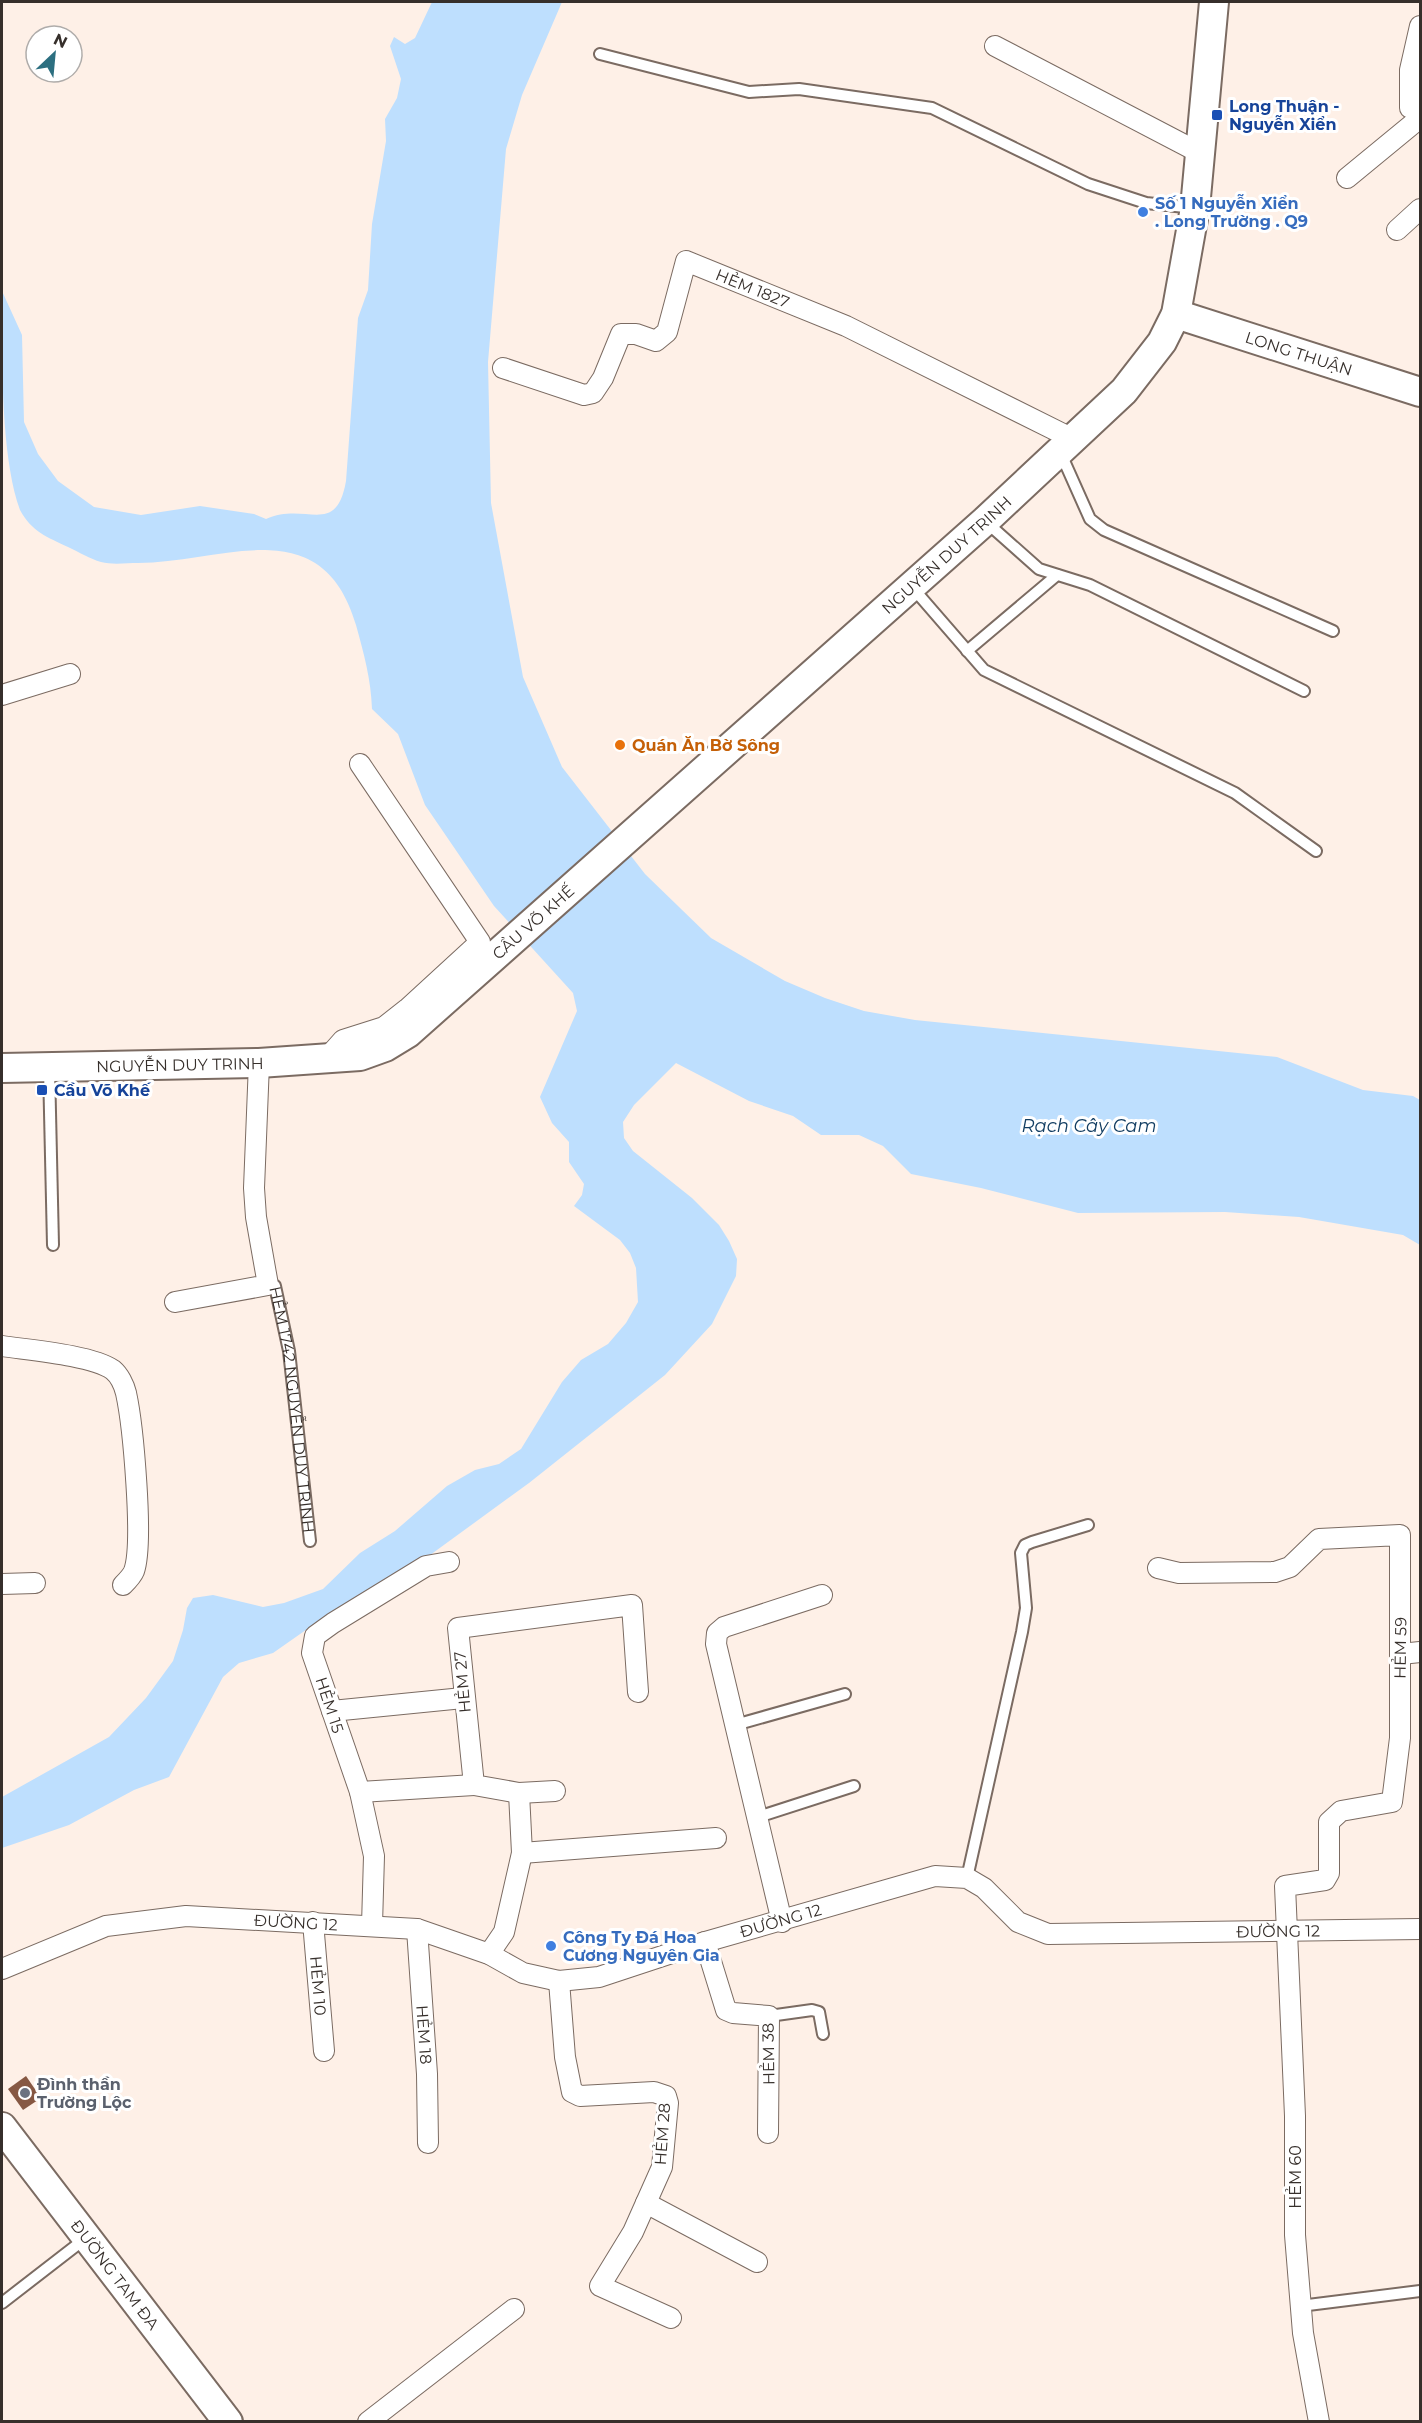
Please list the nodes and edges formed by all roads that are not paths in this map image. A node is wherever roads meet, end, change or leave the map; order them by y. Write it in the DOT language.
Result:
graph roads {
  1 [pos="1214,2"];
  2 [pos="1420,26"];
  3 [pos="995,46"];
  4 [pos="600,54"];
  5 [pos="1420,110"];
  6 [pos="1420,118"];
  7 [pos="1200,153"];
  8 [pos="1347,178"];
  9 [pos="1195,208"];
  10 [pos="1420,209"];
  11 [pos="1398,230"];
  12 [pos="1176,314"];
  13 [pos="503,368"];
  14 [pos="1420,392"];
  15 [pos="1066,445"];
  16 [pos="985,521"];
  17 [pos="1058,575"];
  18 [pos="912,587"];
  19 [pos="1333,631"];
  20 [pos="967,651"];
  21 [pos="70,674"];
  22 [pos="1304,691"];
  23 [pos="2,695"];
  24 [pos="360,764"];
  25 [pos="699,777"];
  26 [pos="1316,851"];
  27 [pos="360,1056"];
  28 [pos="327,1058"];
  29 [pos="259,1063"];
  30 [pos="49,1067"];
  31 [pos="2,1068"];
  32 [pos="53,1245"];
  33 [pos="268,1285"];
  34 [pos="175,1302"];
  35 [pos="2,1346"];
  36 [pos="1088,1525"];
  37 [pos="310,1541"];
  38 [pos="449,1562"];
  39 [pos="1158,1568"];
  40 [pos="35,1583"];
  41 [pos="2,1584"];
  42 [pos="123,1585"];
  43 [pos="822,1595"];
  44 [pos="1411,1653"];
  45 [pos="638,1692"];
  46 [pos="845,1694"];
  47 [pos="463,1698"];
  48 [pos="332,1711"];
  49 [pos="735,1725"];
  50 [pos="474,1785"];
  51 [pos="854,1786"];
  52 [pos="555,1791"];
  53 [pos="360,1792"];
  54 [pos="519,1793"];
  55 [pos="758,1817"];
  56 [pos="716,1838"];
  57 [pos="522,1853"];
  58 [pos="967,1878"];
  59 [pos="312,1922"];
  60 [pos="782,1922"];
  61 [pos="372,1925"];
  62 [pos="417,1929"];
  63 [pos="1420,1929"];
  64 [pos="1287,1931"];
  65 [pos="705,1942"];
  66 [pos="489,1954"];
  67 [pos="2,1969"];
  68 [pos="559,1981"];
  69 [pos="769,2016"];
  70 [pos="823,2034"];
  71 [pos="324,2051"];
  72 [pos="2,2127"];
  73 [pos="768,2133"];
  74 [pos="428,2143"];
  75 [pos="646,2203"];
  76 [pos="87,2237"];
  77 [pos="757,2262"];
  78 [pos="1420,2291"];
  79 [pos="2,2303"];
  80 [pos="1300,2306"];
  81 [pos="514,2309"];
  82 [pos="671,2319"];
  83 [pos="228,2421"];
  84 [pos="368,2421"];
  85 [pos="1318,2421"];
  1 -- 7 [label="main road, NGUYỄN DUY TRINH"];
  2 -- 5 [label="street"];
  3 -- 7 [label="street"];
  4 -- 9 [label="lane"];
  6 -- 8 [label="street"];
  7 -- 9 [label="main road, NGUYỄN DUY TRINH"];
  9 -- 12 [label="main road, NGUYỄN DUY TRINH"];
  10 -- 11 [label="street"];
  12 -- 14 [label="main road, LONG THUẬN"];
  12 -- 15 [label="main road, NGUYỄN DUY TRINH"];
  13 -- 15 [label="street, HẺM 1827"];
  15 -- 16 [label="main road, NGUYỄN DUY TRINH"];
  15 -- 19 [label="lane"];
  16 -- 17 [label="lane"];
  16 -- 18 [label="main road, NGUYỄN DUY TRINH"];
  17 -- 20 [label="lane"];
  17 -- 22 [label="lane"];
  18 -- 20 [label="lane"];
  18 -- 25 [label="main road, NGUYỄN DUY TRINH"];
  20 -- 26 [label="lane"];
  21 -- 23 [label="street"];
  24 -- 28 [label="street"];
  25 -- 27 [label="main road, CẦU VÕ KHẾ"];
  27 -- 28 [label="main road, NGUYỄN DUY TRINH"];
  28 -- 29 [label="main road, NGUYỄN DUY TRINH"];
  29 -- 30 [label="main road, NGUYỄN DUY TRINH"];
  29 -- 33 [label="street, HẺM 1742 NGUYỄN DUY TRINH"];
  30 -- 31 [label="main road, NGUYỄN DUY TRINH"];
  30 -- 32 [label="lane"];
  33 -- 34 [label="street, HẺM 1742 NGUYỄN DUY TRINH"];
  33 -- 37 [label="lane, HẺM 1742 NGUYỄN DUY TRINH"];
  35 -- 42 [label="street"];
  36 -- 58 [label="lane"];
  38 -- 48 [label="street, HẺM 15"];
  39 -- 44 [label="street, HẺM 59"];
  40 -- 41 [label="street"];
  43 -- 49 [label="street"];
  44 -- 64 [label="street, HẺM 59"];
  45 -- 47 [label="street, HẺM 27"];
  46 -- 49 [label="lane"];
  47 -- 48 [label="street"];
  47 -- 50 [label="street, HẺM 27"];
  48 -- 53 [label="street, HẺM 15"];
  49 -- 55 [label="street"];
  50 -- 53 [label="street"];
  50 -- 54 [label="street"];
  51 -- 55 [label="lane"];
  52 -- 54 [label="street"];
  53 -- 61 [label="street, HẺM 15"];
  54 -- 57 [label="street"];
  55 -- 60 [label="street"];
  56 -- 57 [label="street"];
  57 -- 66 [label="street"];
  58 -- 60 [label="street, ĐƯỜNG 12"];
  58 -- 64 [label="street, ĐƯỜNG 12"];
  59 -- 61 [label="street, ĐƯỜNG 12"];
  59 -- 67 [label="street, ĐƯỜNG 12"];
  59 -- 71 [label="street, HẺM 10"];
  60 -- 65 [label="street, ĐƯỜNG 12"];
  61 -- 62 [label="street, ĐƯỜNG 12"];
  62 -- 66 [label="street, ĐƯỜNG 12"];
  62 -- 74 [label="street, HẺM 18"];
  63 -- 64 [label="street, ĐƯỜNG 12"];
  64 -- 80 [label="street, HẺM 60"];
  65 -- 68 [label="street, ĐƯỜNG 12"];
  65 -- 69 [label="street, HẺM 38"];
  66 -- 68 [label="street, ĐƯỜNG 12"];
  68 -- 75 [label="street, HẺM 28"];
  69 -- 70 [label="lane"];
  69 -- 73 [label="street, HẺM 38"];
  72 -- 76 [label="main road, ĐƯỜNG TAM ĐA"];
  75 -- 77 [label="street"];
  75 -- 82 [label="street, HẺM 28"];
  76 -- 79 [label="lane"];
  76 -- 83 [label="main road, ĐƯỜNG TAM ĐA"];
  78 -- 80 [label="lane"];
  80 -- 85 [label="street, HẺM 60"];
  81 -- 84 [label="street"];
}
